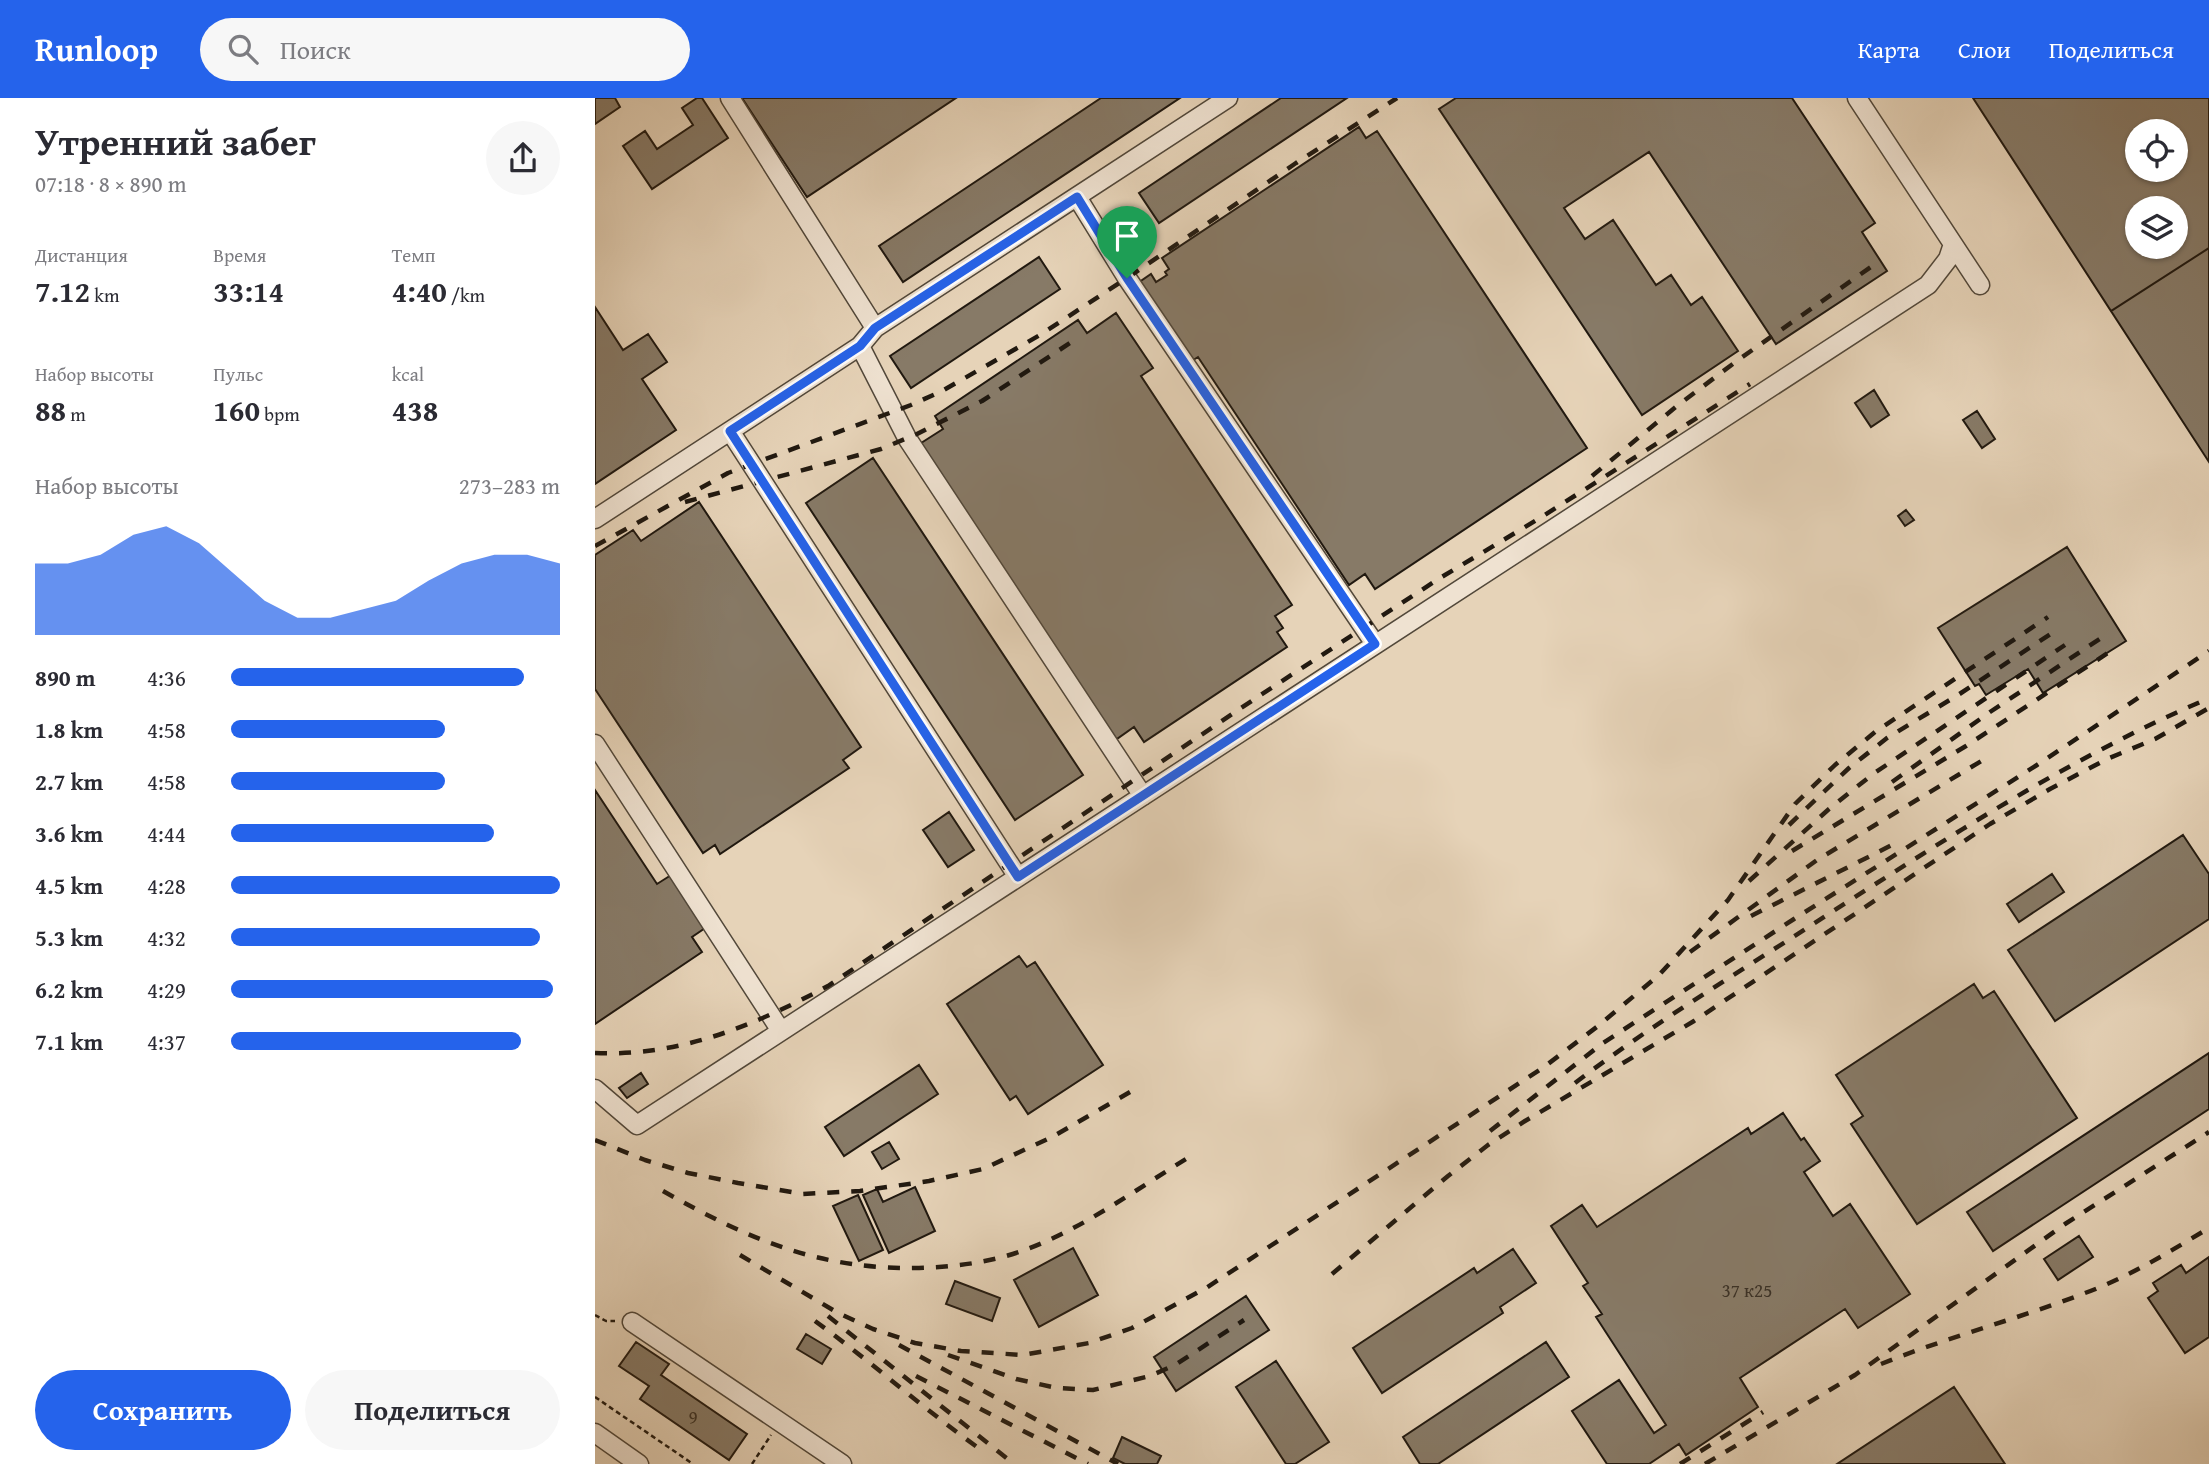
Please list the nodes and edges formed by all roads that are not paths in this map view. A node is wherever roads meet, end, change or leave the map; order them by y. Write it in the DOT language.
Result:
graph roads {
  1 [pos="730,98"];
  2 [pos="1228,98"];
  3 [pos="1857,98"];
  4 [pos="1077,197"];
  5 [pos="1953,244"];
  6 [pos="1980,285"];
  7 [pos="875,328"];
  8 [pos="860,346"];
  9 [pos="730,431"];
  10 [pos="595,519"];
  11 [pos="1375,644"];
  12 [pos="595,744"];
  13 [pos="1143,796"];
  14 [pos="1018,877"];
  15 [pos="781,1031"];
  16 [pos="595,1089"];
  17 [pos="632,1322"];
  18 [pos="595,1433"];
  19 [pos="639,1464"];
  20 [pos="842,1464"];
  1 -- 7 [label="street"];
  2 -- 4 [label="street"];
  3 -- 5 [label="street"];
  4 -- 7 [label="street"];
  4 -- 11 [label="street"];
  5 -- 6 [label="street"];
  5 -- 11 [label="street"];
  7 -- 8 [label="street"];
  8 -- 9 [label="street"];
  8 -- 13 [label="street"];
  9 -- 10 [label="street"];
  9 -- 14 [label="street"];
  11 -- 13 [label="street"];
  12 -- 15 [label="street"];
  13 -- 14 [label="street"];
  14 -- 15 [label="street"];
  15 -- 16 [label="street"];
  17 -- 20 [label="street"];
  18 -- 19 [label="street"];
}
